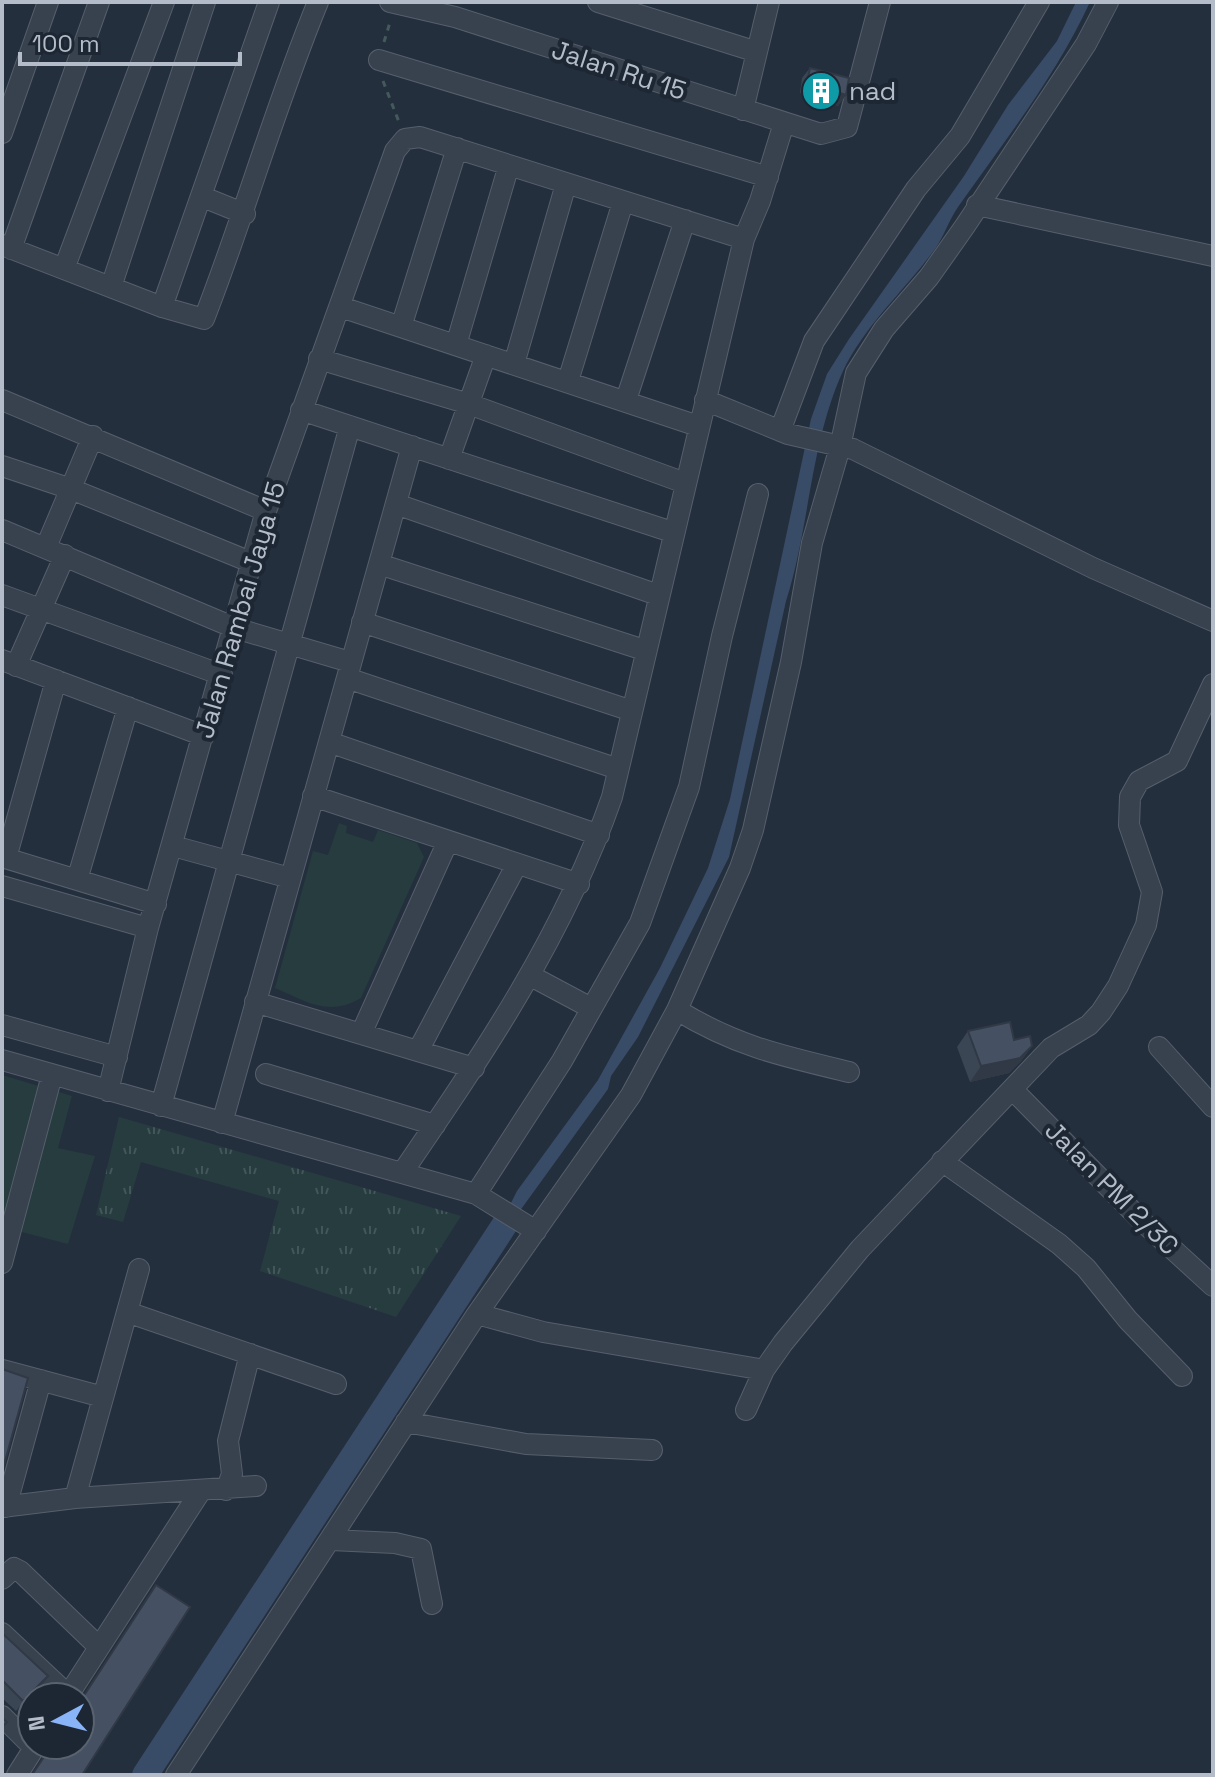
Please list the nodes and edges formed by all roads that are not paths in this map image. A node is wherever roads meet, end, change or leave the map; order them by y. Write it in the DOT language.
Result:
graph roads {
  1 [pos="48,2"];
  2 [pos="99,2"];
  3 [pos="164,2"];
  4 [pos="205,2"];
  5 [pos="269,2"];
  6 [pos="318,2"];
  7 [pos="390,2"];
  8 [pos="598,2"];
  9 [pos="769,2"];
  10 [pos="880,2"];
  11 [pos="1039,2"];
  12 [pos="1108,2"];
  13 [pos="458,10"];
  14 [pos="757,52"];
  15 [pos="379,60"];
  16 [pos="743,110"];
  17 [pos="784,123"];
  18 [pos="2,133"];
  19 [pos="457,148"];
  20 [pos="509,165"];
  21 [pos="768,177"];
  22 [pos="566,184"];
  23 [pos="203,197"];
  24 [pos="623,202"];
  25 [pos="977,205"];
  26 [pos="245,214"];
  27 [pos="685,220"];
  28 [pos="744,239"];
  29 [pos="7,247"];
  30 [pos="1213,256"];
  31 [pos="64,269"];
  32 [pos="111,287"];
  33 [pos="162,307"];
  34 [pos="341,307"];
  35 [pos="401,327"];
  36 [pos="456,345"];
  37 [pos="486,355"];
  38 [pos="319,359"];
  39 [pos="514,364"];
  40 [pos="568,381"];
  41 [pos="2,400"];
  42 [pos="626,400"];
  43 [pos="705,400"];
  44 [pos="469,404"];
  45 [pos="301,410"];
  46 [pos="350,426"];
  47 [pos="698,426"];
  48 [pos="784,432"];
  49 [pos="93,436"];
  50 [pos="833,445"];
  51 [pos="412,446"];
  52 [pos="449,459"];
  53 [pos="2,466"];
  54 [pos="685,483"];
  55 [pos="71,489"];
  56 [pos="758,494"];
  57 [pos="396,504"];
  58 [pos="266,511"];
  59 [pos="2,530"];
  60 [pos="672,532"];
  61 [pos="56,551"];
  62 [pos="253,563"];
  63 [pos="379,564"];
  64 [pos="2,595"];
  65 [pos="658,595"];
  66 [pos="41,610"];
  67 [pos="1213,621"];
  68 [pos="362,622"];
  69 [pos="235,628"];
  70 [pos="290,645"];
  71 [pos="644,650"];
  72 [pos="9,663"];
  73 [pos="348,670"];
  74 [pos="222,675"];
  75 [pos="56,680"];
  76 [pos="1213,684"];
  77 [pos="128,707"];
  78 [pos="632,711"];
  79 [pos="204,736"];
  80 [pos="329,742"];
  81 [pos="618,769"];
  82 [pos="313,796"];
  83 [pos="599,835"];
  84 [pos="448,841"];
  85 [pos="173,846"];
  86 [pos="4,858"];
  87 [pos="230,860"];
  88 [pos="517,864"];
  89 [pos="290,878"];
  90 [pos="77,880"];
  91 [pos="579,884"];
  92 [pos="3,889"];
  93 [pos="156,904"];
  94 [pos="148,928"];
  95 [pos="531,976"];
  96 [pos="255,1002"];
  97 [pos="591,1008"];
  98 [pos="677,1010"];
  99 [pos="2,1025"];
  100 [pos="361,1034"];
  101 [pos="1159,1047"];
  102 [pos="418,1051"];
  103 [pos="117,1057"];
  104 [pos="2,1060"];
  105 [pos="474,1068"];
  106 [pos="849,1072"];
  107 [pos="266,1074"];
  108 [pos="52,1075"];
  109 [pos="1012,1089"];
  110 [pos="108,1091"];
  111 [pos="161,1106"];
  112 [pos="1213,1107"];
  113 [pos="222,1123"];
  114 [pos="435,1125"];
  115 [pos="942,1161"];
  116 [pos="402,1173"];
  117 [pos="484,1198"];
  118 [pos="531,1228"];
  119 [pos="5,1240"];
  120 [pos="2,1263"];
  121 [pos="139,1269"];
  122 [pos="1213,1286"];
  123 [pos="127,1312"];
  124 [pos="477,1314"];
  125 [pos="250,1354"];
  126 [pos="2,1370"];
  127 [pos="764,1370"];
  128 [pos="1182,1376"];
  129 [pos="41,1380"];
  130 [pos="336,1384"];
  131 [pos="103,1397"];
  132 [pos="746,1410"];
  133 [pos="406,1422"];
  134 [pos="652,1450"];
  135 [pos="256,1486"];
  136 [pos="226,1490"];
  137 [pos="200,1492"];
  138 [pos="75,1498"];
  139 [pos="4,1507"];
  140 [pos="331,1540"];
  141 [pos="2,1579"];
  142 [pos="432,1604"];
  143 [pos="2,1633"];
  144 [pos="99,1647"];
  145 [pos="52,1681"];
  146 [pos="77,1681"];
  147 [pos="176,1775"];
  1 -- 18 [label="street"];
  2 -- 29 [label="street"];
  3 -- 31 [label="street"];
  4 -- 32 [label="street"];
  5 -- 23 [label="street"];
  6 -- 26 [label="street"];
  7 -- 13 [label="street, Jalan Ru 15"];
  8 -- 14 [label="street"];
  9 -- 14 [label="street"];
  10 -- 17 [label="street, Jalan Ru 15"];
  11 -- 48 [label="street"];
  12 -- 25 [label="street"];
  13 -- 16 [label="street, Jalan Ru 15"];
  14 -- 16 [label="street"];
  15 -- 21 [label="street"];
  16 -- 17 [label="street, Jalan Ru 15"];
  17 -- 21 [label="street"];
  19 -- 20 [label="street"];
  19 -- 34 [label="street, Jalan Rambai Jaya 15"];
  19 -- 35 [label="street"];
  20 -- 22 [label="street"];
  20 -- 36 [label="street"];
  21 -- 28 [label="street"];
  22 -- 24 [label="street"];
  22 -- 39 [label="street"];
  23 -- 26 [label="street"];
  23 -- 33 [label="street"];
  24 -- 27 [label="street"];
  24 -- 40 [label="street"];
  25 -- 30 [label="street"];
  25 -- 50 [label="street"];
  26 -- 33 [label="street"];
  27 -- 28 [label="street"];
  27 -- 42 [label="street"];
  28 -- 43 [label="street"];
  29 -- 31 [label="street"];
  31 -- 32 [label="street"];
  32 -- 33 [label="street"];
  34 -- 35 [label="street"];
  34 -- 38 [label="street, Jalan Rambai Jaya 15"];
  35 -- 36 [label="street"];
  36 -- 37 [label="street"];
  37 -- 39 [label="street"];
  37 -- 44 [label="street"];
  38 -- 44 [label="street"];
  38 -- 45 [label="street, Jalan Rambai Jaya 15"];
  39 -- 40 [label="street"];
  40 -- 42 [label="street"];
  41 -- 49 [label="street"];
  42 -- 47 [label="street"];
  43 -- 47 [label="street"];
  43 -- 48 [label="street"];
  44 -- 52 [label="street"];
  44 -- 54 [label="street"];
  45 -- 46 [label="street"];
  45 -- 58 [label="street, Jalan Rambai Jaya 15"];
  46 -- 51 [label="street"];
  46 -- 70 [label="street"];
  47 -- 54 [label="street"];
  48 -- 50 [label="street"];
  49 -- 55 [label="street"];
  49 -- 58 [label="street"];
  50 -- 67 [label="street"];
  50 -- 98 [label="street"];
  51 -- 52 [label="street"];
  51 -- 57 [label="street"];
  52 -- 60 [label="street"];
  53 -- 55 [label="street"];
  54 -- 60 [label="street"];
  55 -- 61 [label="street"];
  55 -- 62 [label="street"];
  56 -- 97 [label="street"];
  57 -- 63 [label="street"];
  57 -- 65 [label="street"];
  58 -- 62 [label="street, Jalan Rambai Jaya 15"];
  59 -- 61 [label="street"];
  60 -- 65 [label="street"];
  61 -- 66 [label="street"];
  61 -- 69 [label="street"];
  62 -- 69 [label="street, Jalan Rambai Jaya 15"];
  63 -- 68 [label="street"];
  63 -- 71 [label="street"];
  64 -- 66 [label="street"];
  65 -- 71 [label="street"];
  66 -- 72 [label="street"];
  66 -- 74 [label="street"];
  68 -- 73 [label="street"];
  68 -- 78 [label="street"];
  69 -- 70 [label="street"];
  69 -- 74 [label="street, Jalan Rambai Jaya 15"];
  70 -- 73 [label="street"];
  70 -- 87 [label="street"];
  71 -- 78 [label="street"];
  72 -- 75 [label="street"];
  73 -- 80 [label="street"];
  73 -- 81 [label="street"];
  74 -- 79 [label="street, Jalan Rambai Jaya 15"];
  75 -- 77 [label="street"];
  75 -- 86 [label="street"];
  76 -- 109 [label="street"];
  77 -- 79 [label="street"];
  77 -- 90 [label="street"];
  78 -- 81 [label="street"];
  79 -- 85 [label="street, Jalan Rambai Jaya 15"];
  80 -- 82 [label="street"];
  80 -- 83 [label="street"];
  81 -- 83 [label="street"];
  82 -- 84 [label="street"];
  82 -- 89 [label="street"];
  83 -- 91 [label="street"];
  84 -- 88 [label="street"];
  84 -- 100 [label="street"];
  85 -- 87 [label="street"];
  85 -- 93 [label="street, Jalan Rambai Jaya 15"];
  86 -- 90 [label="street"];
  87 -- 89 [label="street"];
  87 -- 111 [label="street"];
  88 -- 91 [label="street"];
  88 -- 102 [label="street"];
  89 -- 96 [label="street"];
  90 -- 93 [label="street"];
  91 -- 95 [label="street"];
  92 -- 94 [label="street"];
  93 -- 94 [label="street, Jalan Rambai Jaya 15"];
  94 -- 103 [label="street, Jalan Rambai Jaya 15"];
  95 -- 97 [label="street"];
  95 -- 105 [label="street"];
  96 -- 100 [label="street"];
  96 -- 113 [label="street"];
  97 -- 117 [label="street"];
  98 -- 106 [label="street"];
  98 -- 118 [label="street"];
  99 -- 103 [label="street"];
  100 -- 102 [label="street"];
  101 -- 112 [label="street"];
  102 -- 105 [label="street"];
  103 -- 110 [label="street, Jalan Rambai Jaya 15"];
  104 -- 108 [label="street"];
  105 -- 114 [label="street"];
  107 -- 114 [label="street"];
  108 -- 110 [label="street"];
  108 -- 119 [label="street"];
  109 -- 115 [label="street"];
  109 -- 122 [label="street, Jalan PM 2/3C"];
  110 -- 111 [label="street"];
  111 -- 113 [label="street"];
  113 -- 116 [label="street"];
  114 -- 116 [label="street"];
  115 -- 127 [label="street"];
  115 -- 128 [label="street"];
  116 -- 117 [label="street"];
  117 -- 118 [label="street"];
  118 -- 124 [label="street"];
  119 -- 120 [label="street"];
  121 -- 123 [label="street"];
  123 -- 125 [label="street"];
  123 -- 131 [label="street"];
  124 -- 127 [label="street"];
  124 -- 133 [label="street"];
  125 -- 130 [label="street"];
  125 -- 136 [label="street"];
  126 -- 129 [label="street"];
  127 -- 132 [label="street"];
  129 -- 131 [label="street"];
  129 -- 139 [label="street"];
  131 -- 138 [label="street"];
  133 -- 134 [label="street"];
  133 -- 140 [label="street"];
  135 -- 136 [label="street"];
  136 -- 137 [label="street"];
  137 -- 138 [label="street"];
  137 -- 144 [label="street"];
  138 -- 139 [label="street"];
  140 -- 142 [label="street"];
  140 -- 147 [label="street"];
  141 -- 144 [label="street"];
  143 -- 145 [label="street"];
  144 -- 146 [label="street"];
}
